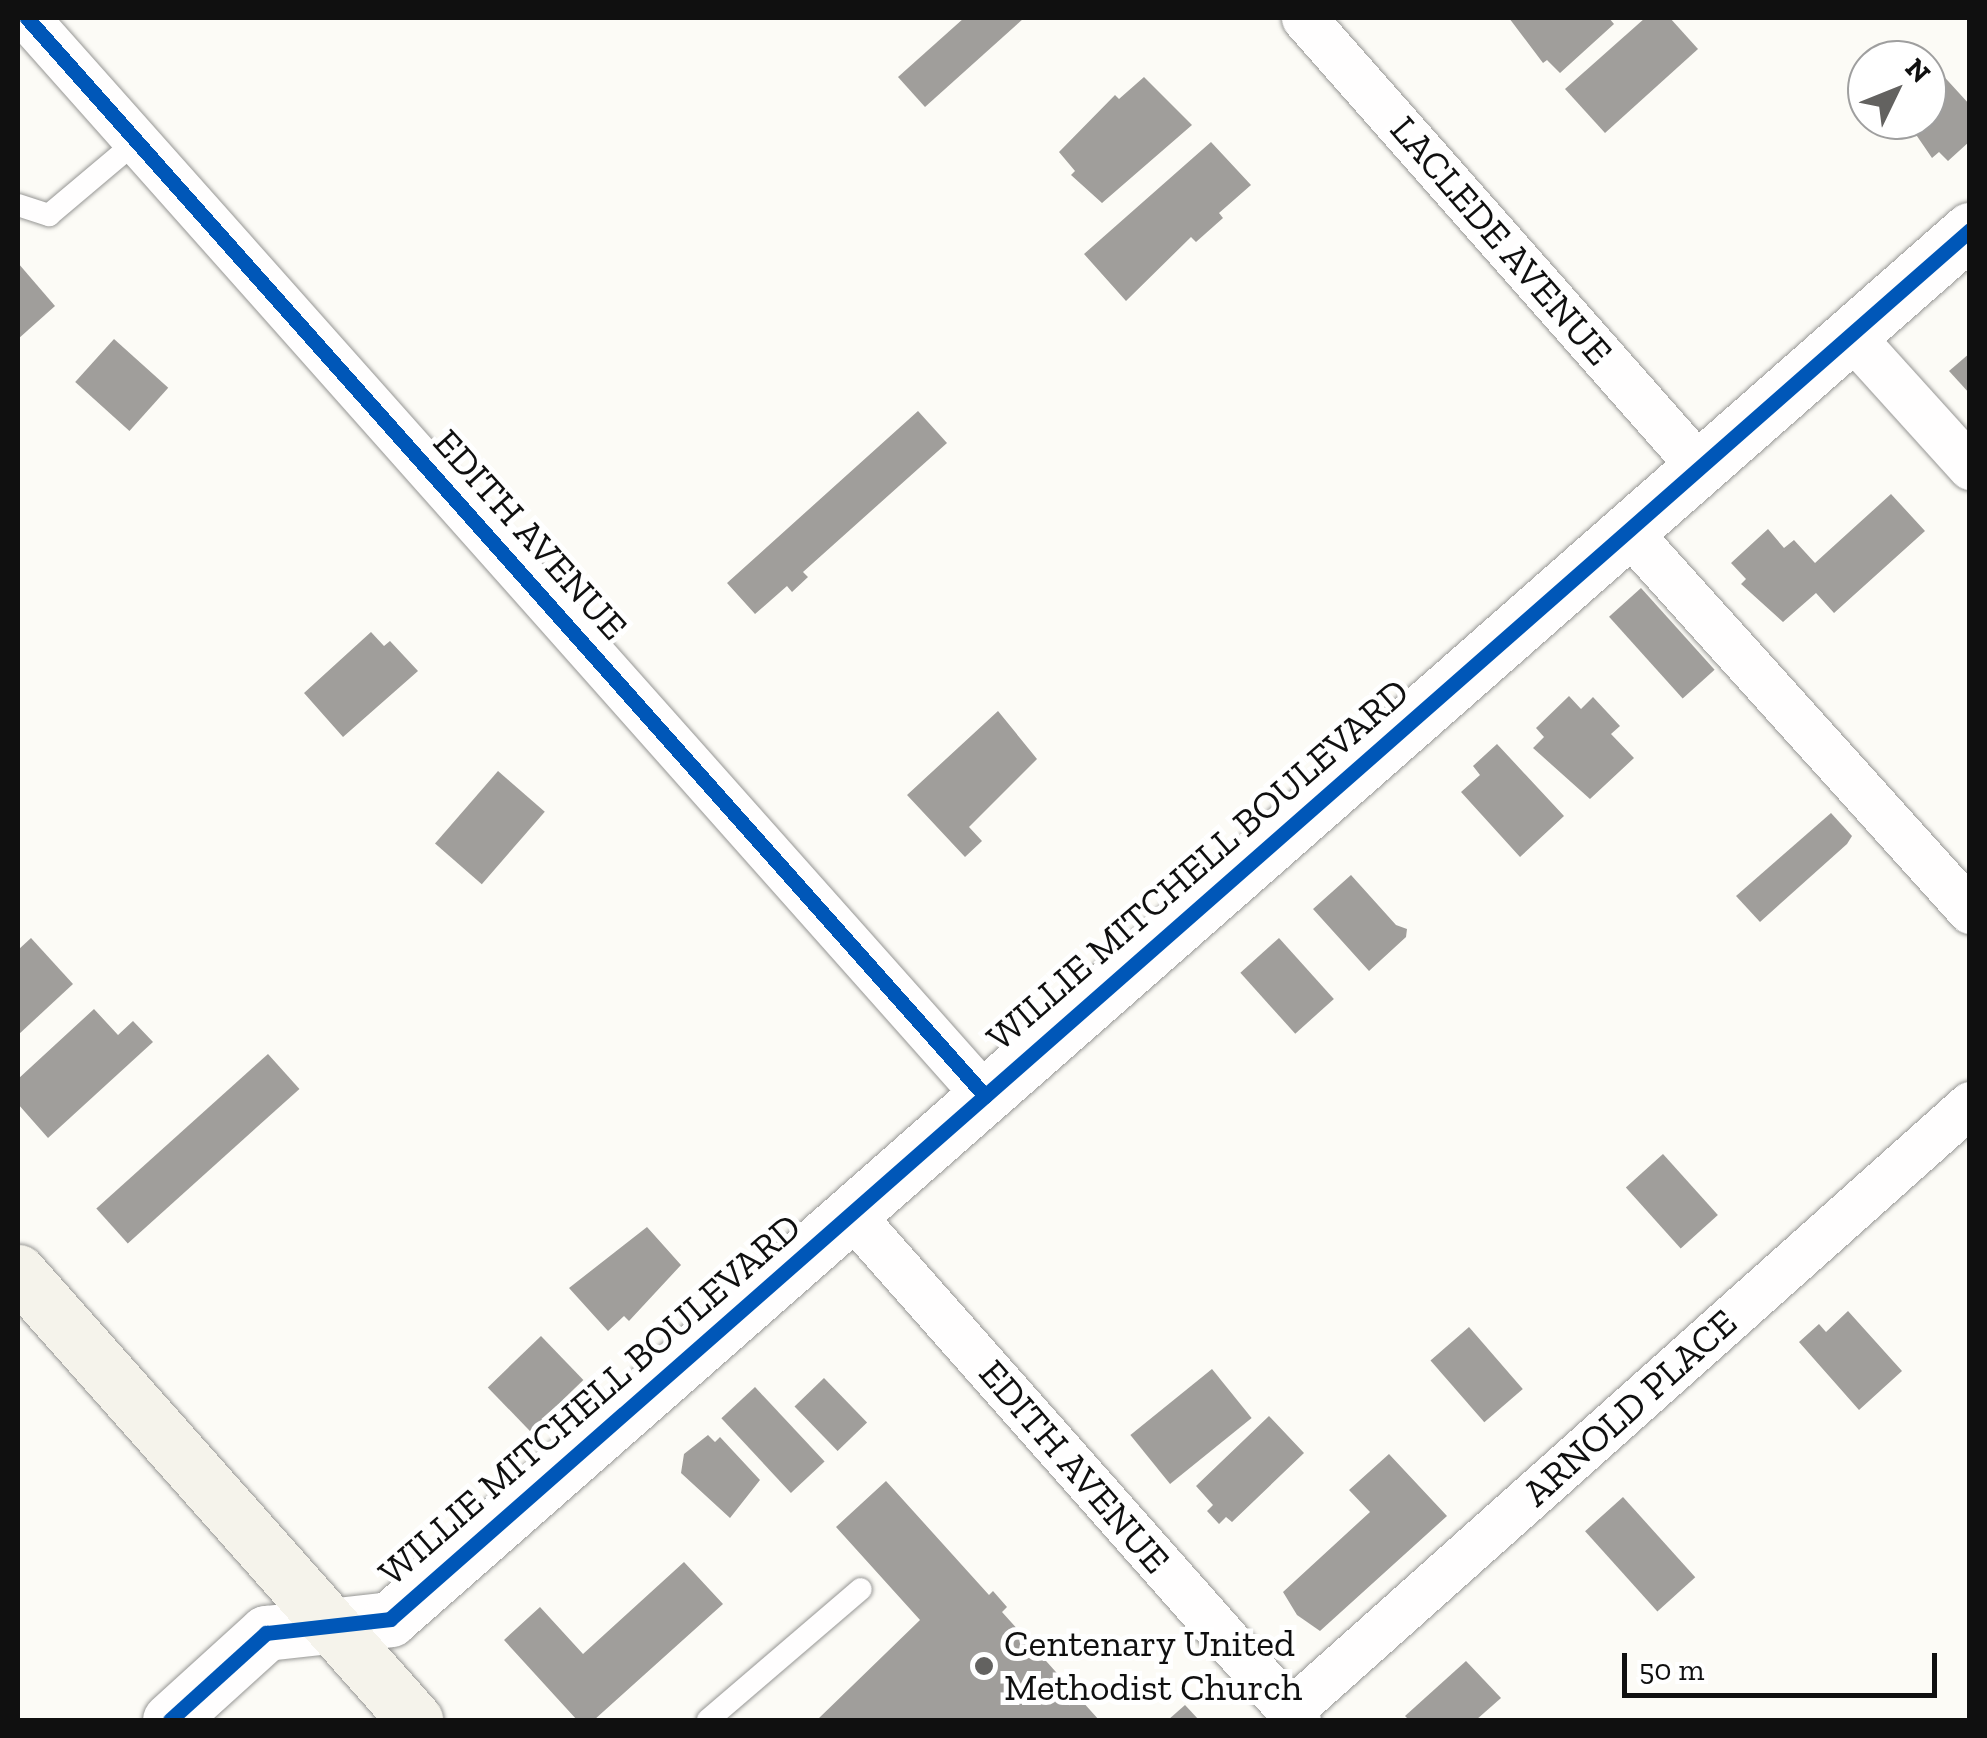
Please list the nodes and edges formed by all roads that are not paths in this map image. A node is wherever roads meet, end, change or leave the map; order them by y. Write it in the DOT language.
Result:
graph roads {
  1 [pos="27,18"];
  2 [pos="1304,18"];
  3 [pos="136,141"];
  4 [pos="18,205"];
  5 [pos="1970,230"];
  6 [pos="1849,333"];
  7 [pos="1698,465"];
  8 [pos="1970,468"];
  9 [pos="1627,530"];
  10 [pos="1970,911"];
  11 [pos="985,1096"];
  12 [pos="1970,1104"];
  13 [pos="851,1214"];
  14 [pos="18,1272"];
  15 [pos="862,1589"];
  16 [pos="333,1626"];
  17 [pos="1294,1716"];
  18 [pos="170,1720"];
  19 [pos="415,1720"];
  20 [pos="708,1720"];
  1 -- 3 [label="street, EDITH AVENUE"];
  2 -- 7 [label="street, LACLEDE AVENUE"];
  3 -- 4 [label="lane"];
  3 -- 11 [label="street, EDITH AVENUE"];
  5 -- 6 [label="street, WILLIE MITCHELL BOULEVARD"];
  6 -- 7 [label="street, WILLIE MITCHELL BOULEVARD"];
  6 -- 8 [label="street"];
  7 -- 9 [label="street, WILLIE MITCHELL BOULEVARD"];
  9 -- 10 [label="street"];
  9 -- 11 [label="street, WILLIE MITCHELL BOULEVARD"];
  11 -- 13 [label="street, WILLIE MITCHELL BOULEVARD"];
  12 -- 17 [label="street, ARNOLD PLACE"];
  13 -- 16 [label="street, WILLIE MITCHELL BOULEVARD"];
  13 -- 17 [label="street, EDITH AVENUE"];
  14 -- 16 [label="main road"];
  15 -- 20 [label="lane"];
  16 -- 18 [label="street, WILLIE MITCHELL BOULEVARD"];
  16 -- 19 [label="main road"];
}
